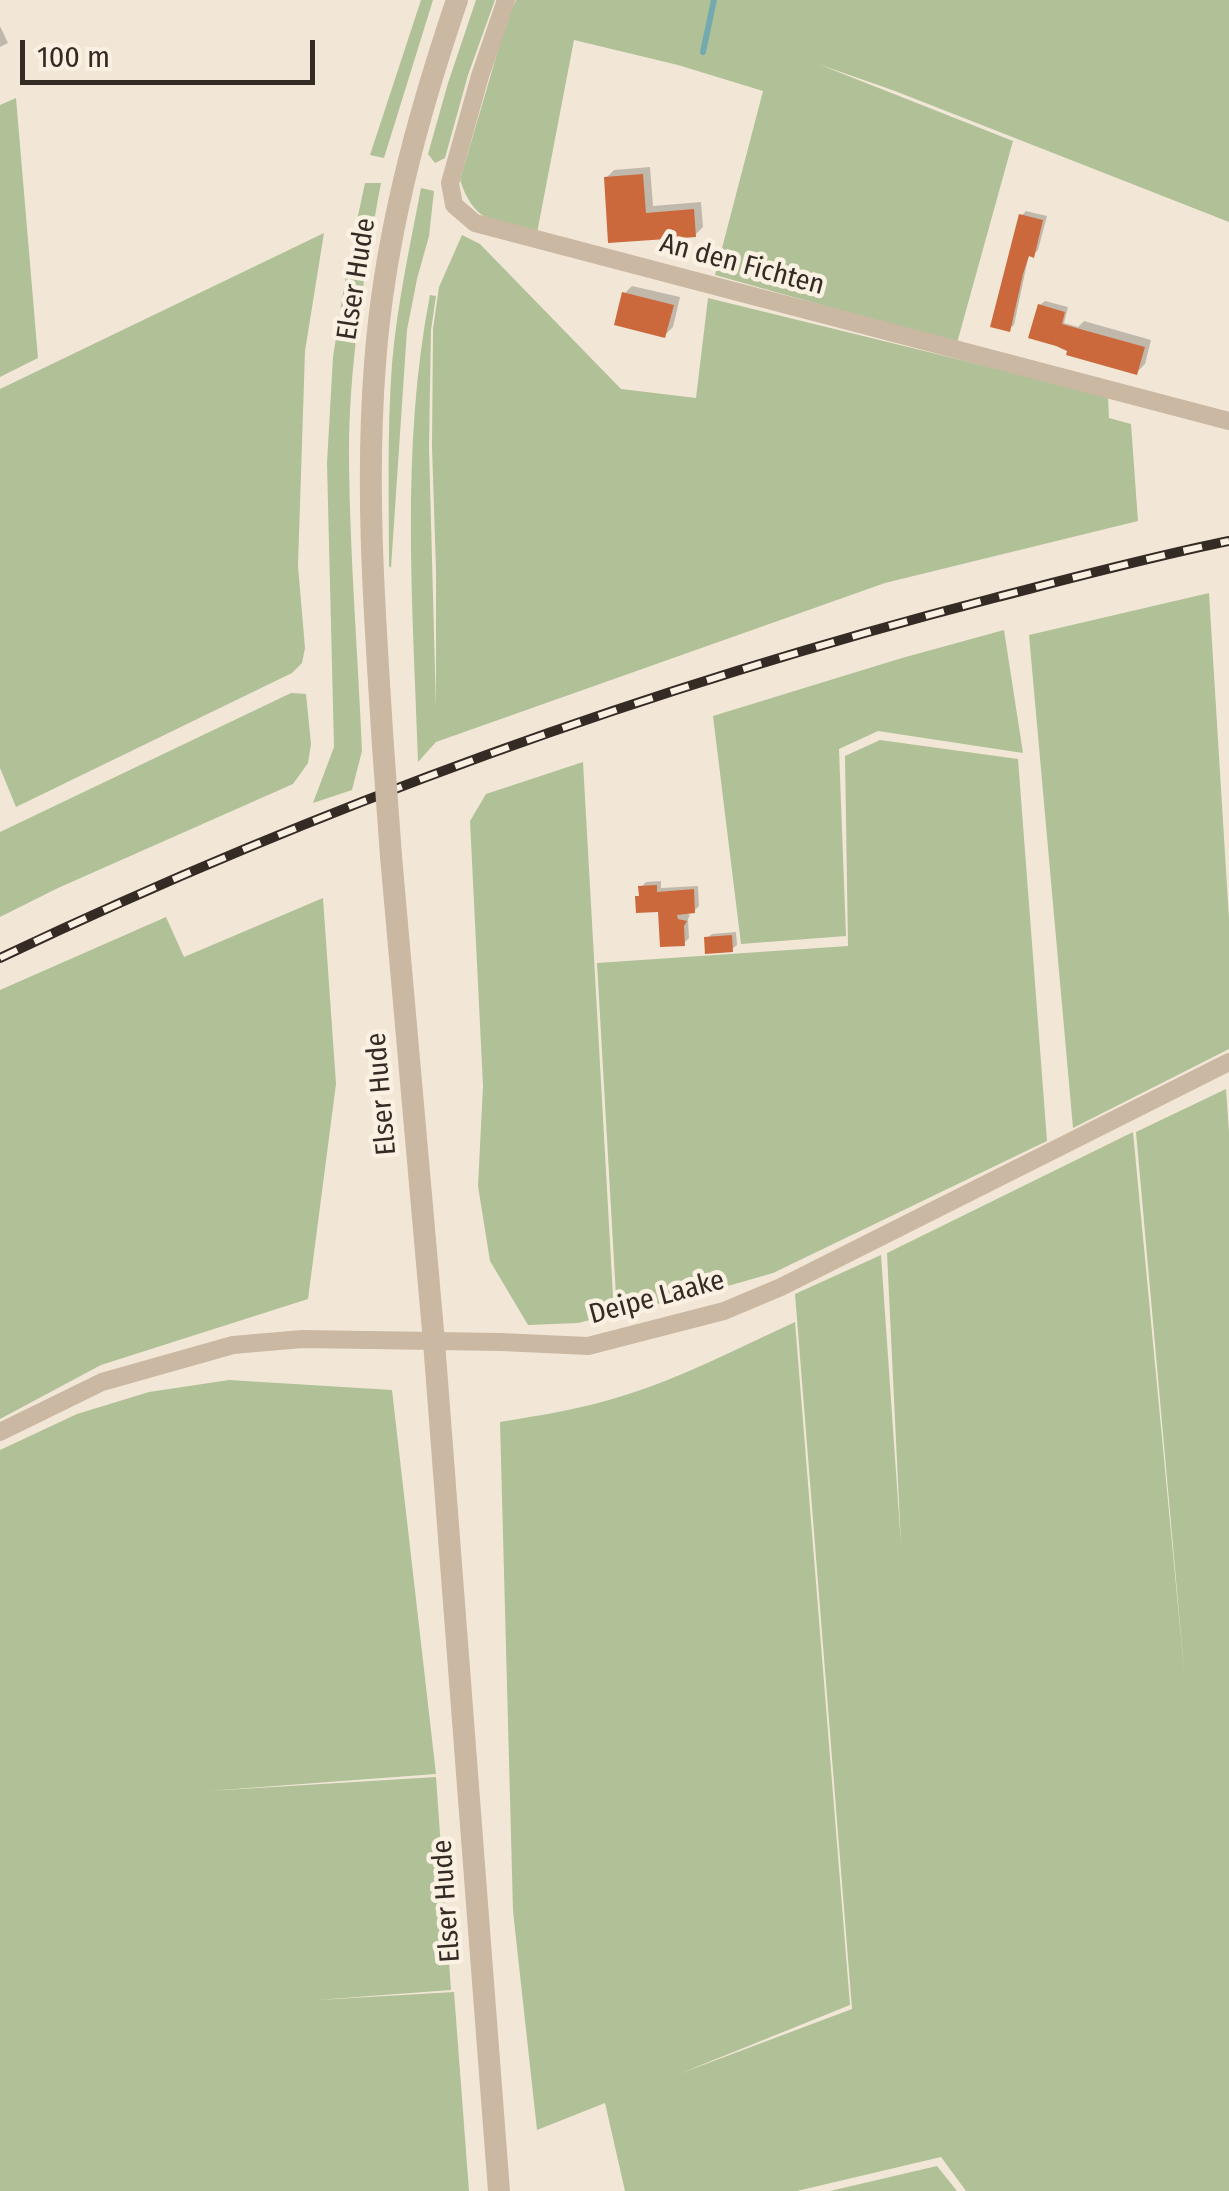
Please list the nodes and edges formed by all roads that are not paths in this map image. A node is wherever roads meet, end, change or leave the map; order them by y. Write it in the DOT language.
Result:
graph roads {
  1 [pos="457,0"];
  2 [pos="506,0"];
  3 [pos="1229,421"];
  4 [pos="1229,1062"];
  5 [pos="434,1342"];
  6 [pos="0,1432"];
  7 [pos="499,2191"];
  1 -- 5 [label="street, Elser Hude, bridge"];
  2 -- 3 [label="street, An den Fichten"];
  4 -- 5 [label="street, Deipe Laake"];
  5 -- 6 [label="street, Deipe Laake"];
  5 -- 7 [label="street, Elser Hude"];
}
